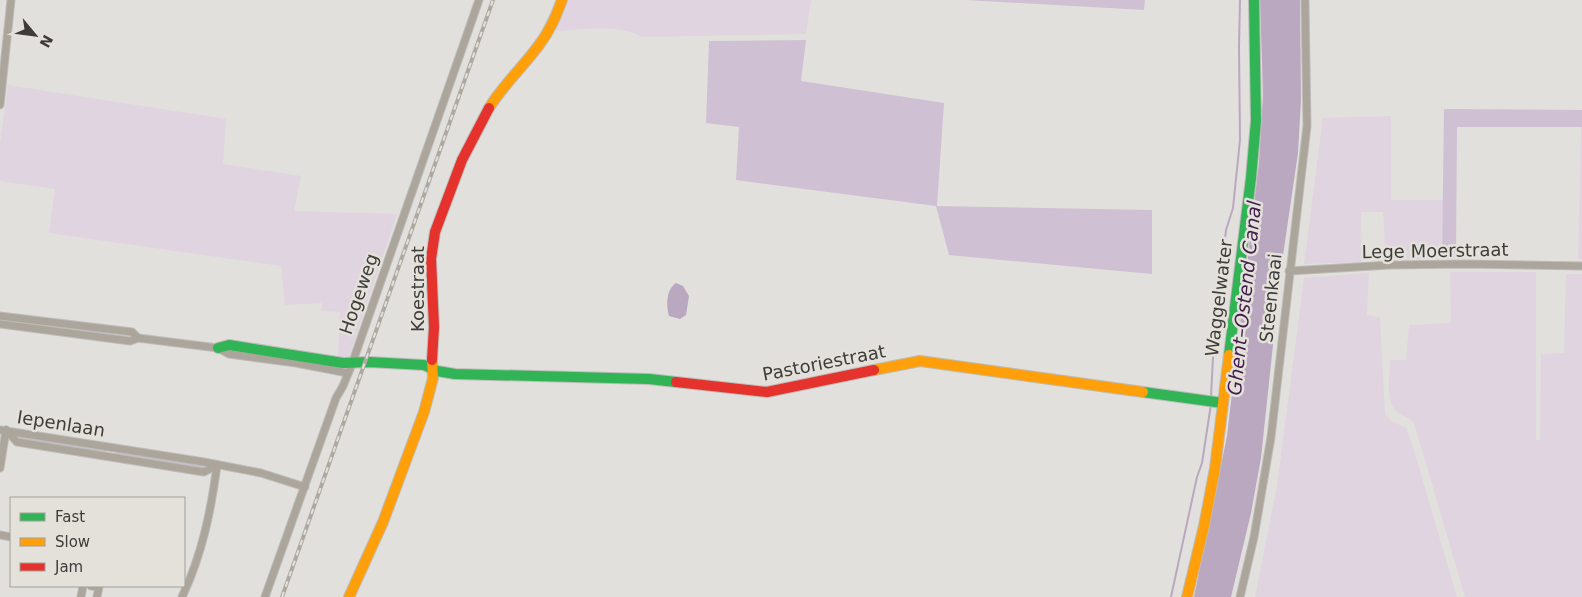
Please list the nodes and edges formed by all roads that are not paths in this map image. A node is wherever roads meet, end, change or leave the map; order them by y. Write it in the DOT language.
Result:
graph roads {
  1 [pos="11,0"];
  2 [pos="479,0"];
  3 [pos="562,0"];
  4 [pos="1254,0"];
  5 [pos="1305,0"];
  6 [pos="0,105"];
  7 [pos="1582,266"];
  8 [pos="1289,271"];
  9 [pos="0,316"];
  10 [pos="65,323"];
  11 [pos="0,324"];
  12 [pos="64,332"];
  13 [pos="138,338"];
  14 [pos="218,348"];
  15 [pos="350,368"];
  16 [pos="432,368"];
  17 [pos="1215,402"];
  18 [pos="3,430"];
  19 [pos="112,447"];
  20 [pos="110,457"];
  21 [pos="217,465"];
  22 [pos="0,468"];
  23 [pos="304,487"];
  24 [pos="182,597"];
  25 [pos="265,597"];
  26 [pos="349,597"];
  27 [pos="1188,597"];
  28 [pos="1240,597"];
  1 -- 6 [label="street"];
  2 -- 15 [label="street, Hogeweg"];
  3 -- 16 [label="street, Koestraat"];
  4 -- 17 [label="street, Waggelwater"];
  5 -- 8 [label="street, Steenkaai"];
  7 -- 8 [label="street, Lege Moerstraat"];
  8 -- 28 [label="street, Steenkaai"];
  9 -- 10 [label="street, Pastoriestraat"];
  10 -- 12 [label="street"];
  10 -- 13 [label="street, Pastoriestraat"];
  11 -- 12 [label="street, Pastoriestraat"];
  12 -- 13 [label="street, Pastoriestraat"];
  13 -- 14 [label="street, Pastoriestraat"];
  14 -- 15 [label="street, Pastoriestraat"];
  15 -- 16 [label="street, Pastoriestraat"];
  15 -- 23 [label="street, Hogeweg"];
  16 -- 17 [label="street, Pastoriestraat"];
  16 -- 26 [label="street, Koestraat"];
  17 -- 27 [label="street, Waggelwater"];
  18 -- 19 [label="street, Iepenlaan"];
  18 -- 20 [label="street, Iepenlaan"];
  18 -- 22 [label="street"];
  19 -- 20 [label="street, Iepenlaan"];
  19 -- 21 [label="street, Iepenlaan"];
  20 -- 21 [label="street, Iepenlaan"];
  21 -- 23 [label="street, Iepenlaan"];
  21 -- 24 [label="street"];
  23 -- 25 [label="street, Hogeweg"];
}
